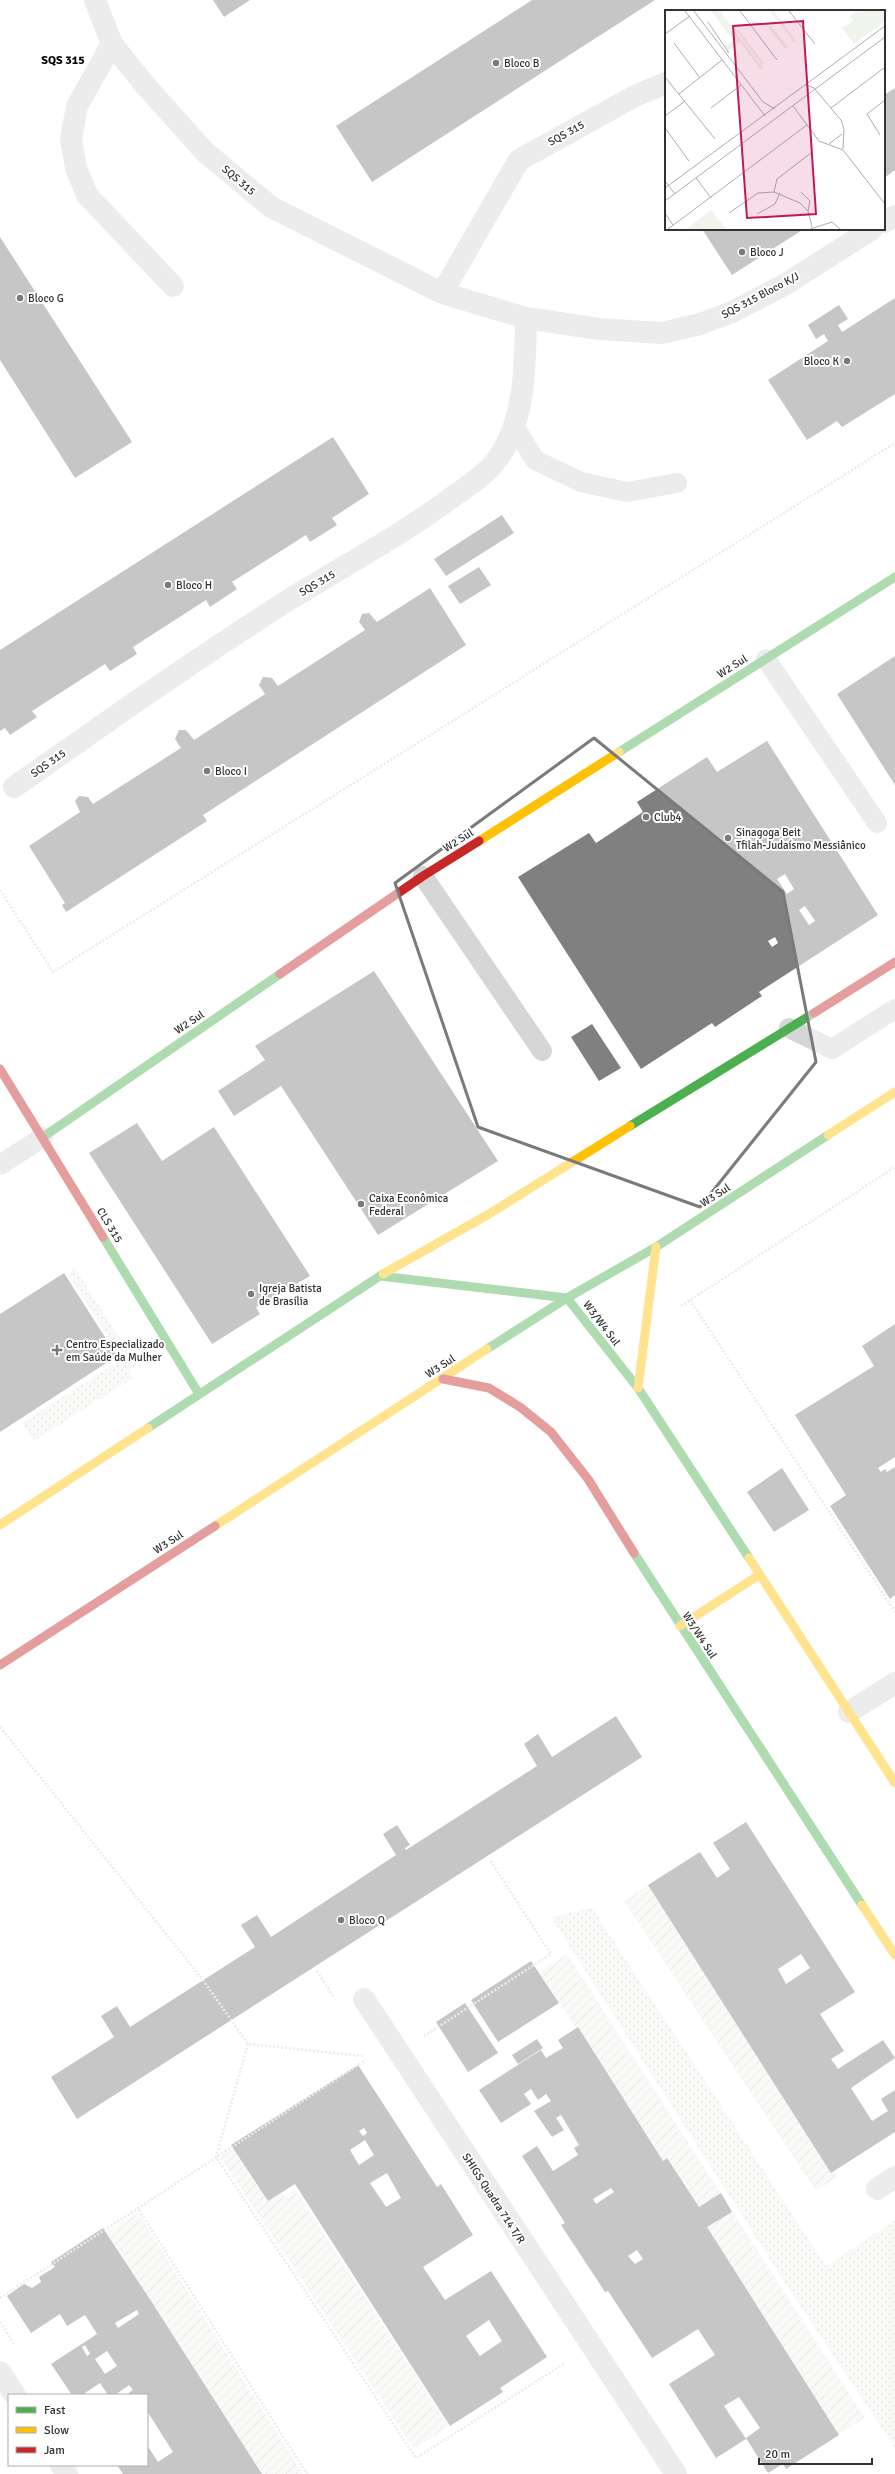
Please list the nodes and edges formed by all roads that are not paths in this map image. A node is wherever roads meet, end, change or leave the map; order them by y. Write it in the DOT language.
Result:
graph roads {
  1 [pos="95,0"];
  2 [pos="112,44"];
  3 [pos="665,83"];
  4 [pos="895,216"];
  5 [pos="885,221"];
  6 [pos="870,230"];
  7 [pos="173,286"];
  8 [pos="442,293"];
  9 [pos="526,318"];
  10 [pos="662,333"];
  11 [pos="514,426"];
  12 [pos="677,483"];
  13 [pos="895,577"];
  14 [pos="766,659"];
  15 [pos="14,787"];
  16 [pos="877,823"];
  17 [pos="423,876"];
  18 [pos="895,962"];
  19 [pos="895,1009"];
  20 [pos="789,1028"];
  21 [pos="542,1051"];
  22 [pos="0,1069"];
  23 [pos="895,1092"];
  24 [pos="43,1137"];
  25 [pos="0,1165"];
  26 [pos="656,1247"];
  27 [pos="380,1276"];
  28 [pos="568,1298"];
  29 [pos="443,1379"];
  30 [pos="638,1388"];
  31 [pos="199,1394"];
  32 [pos="0,1525"];
  33 [pos="759,1575"];
  34 [pos="680,1626"];
  35 [pos="16,1654"];
  36 [pos="0,1659"];
  37 [pos="0,1665"];
  38 [pos="895,1683"];
  39 [pos="849,1712"];
  40 [pos="895,1783"];
  41 [pos="895,1955"];
  42 [pos="364,1999"];
  43 [pos="0,2372"];
  44 [pos="14,2394"];
  45 [pos="673,2473"];
  1 -- 2 [label="street, SQS 315"];
  2 -- 7 [label="street"];
  2 -- 8 [label="street, SQS 315"];
  3 -- 8 [label="street, SQS 315"];
  4 -- 5 [label="street"];
  6 -- 10 [label="street, SQS 315 Bloco K/J"];
  8 -- 9 [label="street, SQS 315"];
  9 -- 10 [label="street, SQS 315"];
  9 -- 11 [label="street, SQS 315"];
  11 -- 12 [label="lane"];
  11 -- 15 [label="street, SQS 315"];
  13 -- 14 [label="main road, W2 Sul"];
  14 -- 16 [label="lane"];
  14 -- 17 [label="main road, W2 Sul"];
  17 -- 21 [label="lane"];
  17 -- 24 [label="main road, W2 Sul"];
  18 -- 20 [label="main road"];
  19 -- 20 [label="lane"];
  20 -- 27 [label="main road"];
  22 -- 24 [label="main road, CLS 315"];
  23 -- 26 [label="main road, W3 Sul"];
  24 -- 25 [label="lane"];
  24 -- 31 [label="main road, CLS 315"];
  26 -- 28 [label="main road, W3 Sul"];
  26 -- 30 [label="main road"];
  27 -- 28 [label="main road"];
  27 -- 31 [label="main road"];
  28 -- 29 [label="main road, W3 Sul"];
  28 -- 30 [label="main road, W3/W4 Sul"];
  29 -- 34 [label="main road, W3/W4 Sul"];
  29 -- 35 [label="main road, W3 Sul"];
  30 -- 33 [label="main road, W3/W4 Sul"];
  31 -- 32 [label="main road"];
  33 -- 34 [label="main road"];
  33 -- 39 [label="main road, W3/W4 Sul"];
  34 -- 41 [label="main road, W3/W4 Sul"];
  35 -- 36 [label="main road"];
  35 -- 37 [label="main road, W3 Sul"];
  38 -- 39 [label="street"];
  39 -- 40 [label="main road, W3/W4 Sul"];
  42 -- 45 [label="street, SHIGS Quadra 714 T/R"];
  43 -- 44 [label="street"];
}
